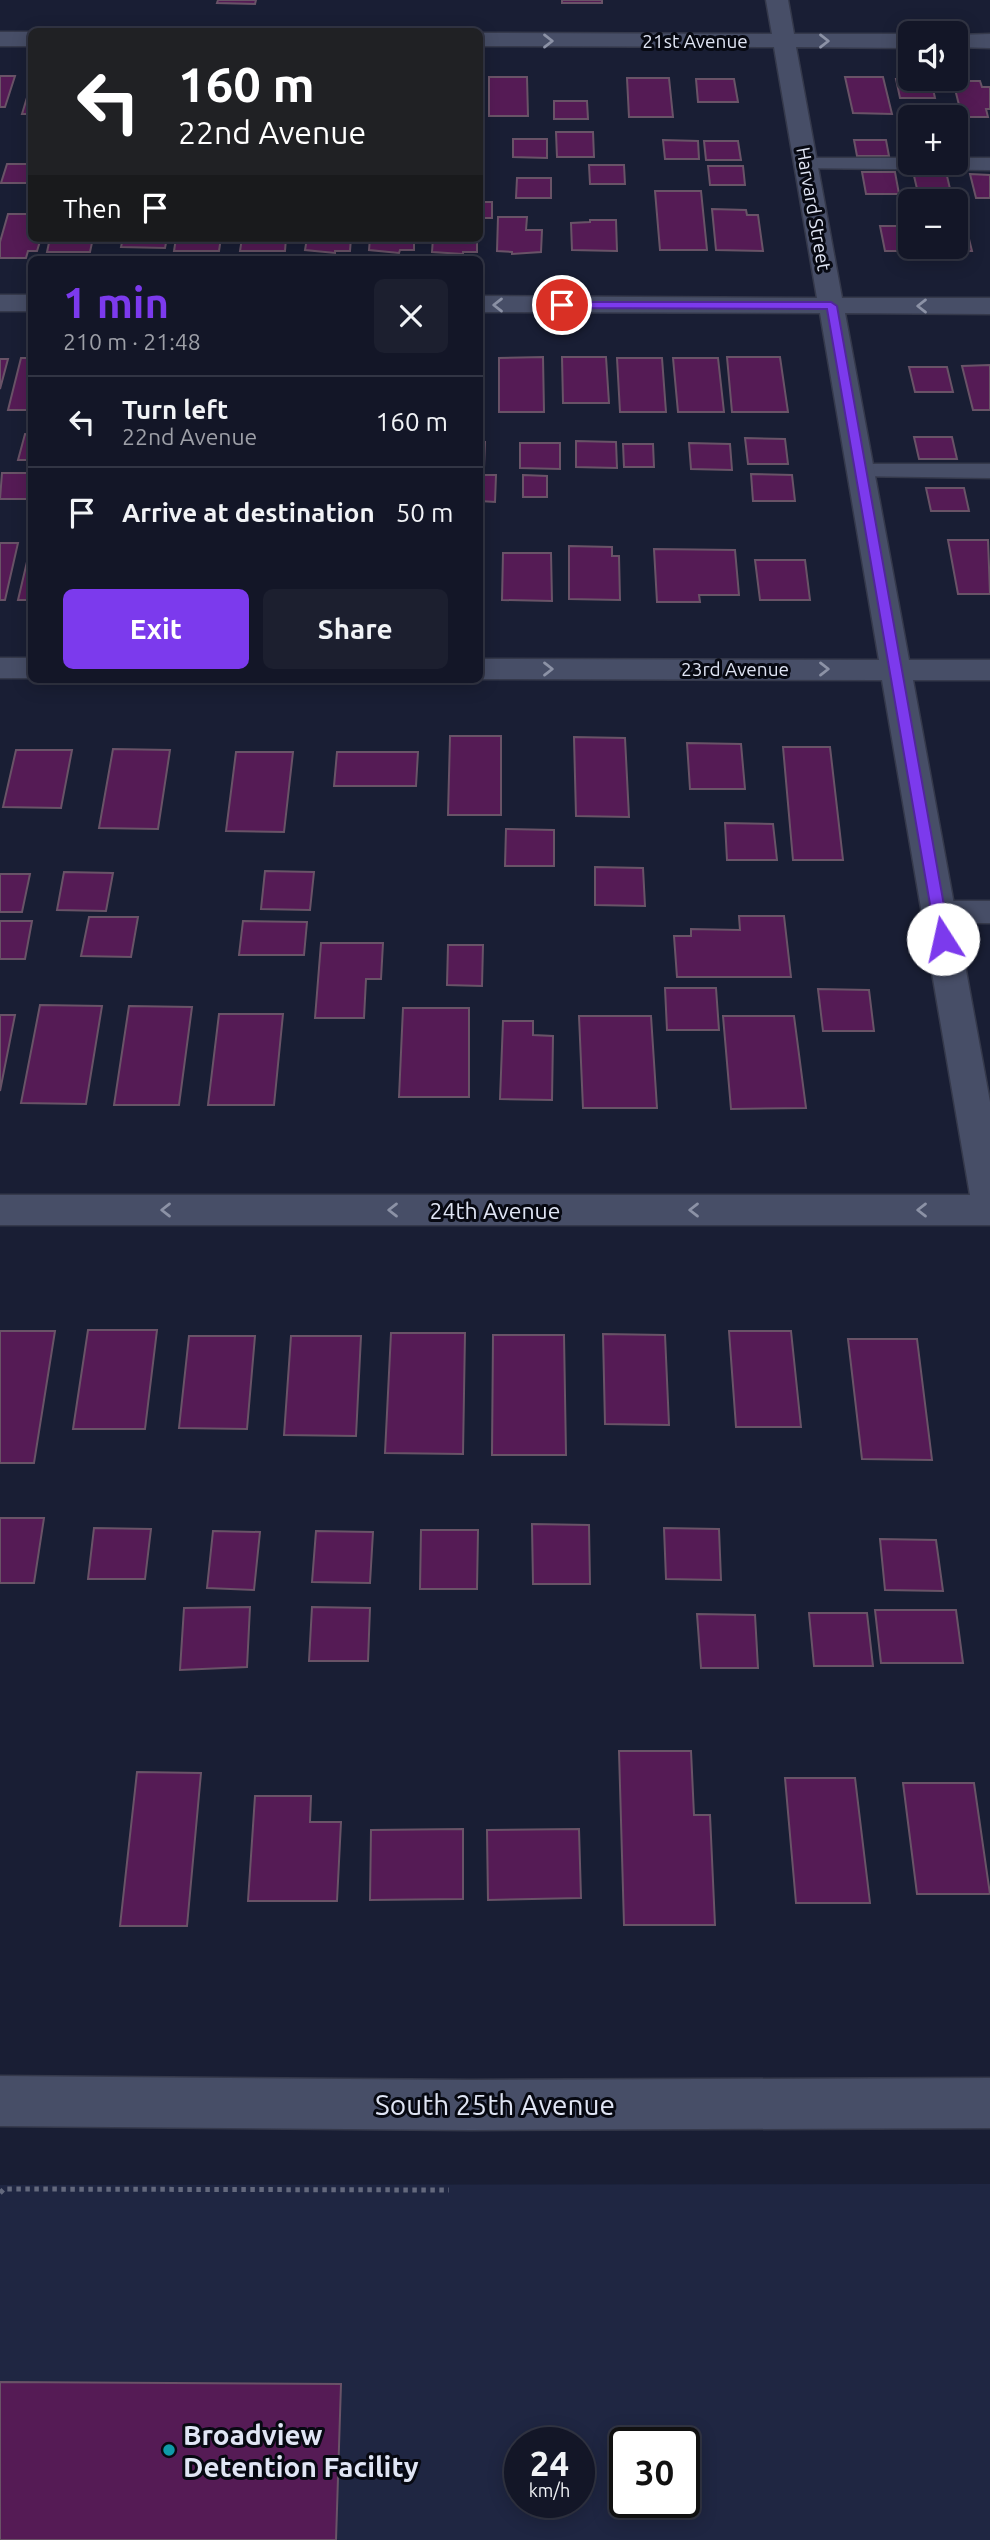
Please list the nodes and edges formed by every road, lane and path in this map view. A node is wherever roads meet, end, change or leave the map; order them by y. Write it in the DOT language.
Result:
graph roads {
  1 [pos="777,0"];
  2 [pos="0,39"];
  3 [pos="28,39"];
  4 [pos="483,40"];
  5 [pos="785,41"];
  6 [pos="898,41"];
  7 [pos="968,41"];
  8 [pos="990,41"];
  9 [pos="806,164"];
  10 [pos="990,164"];
  11 [pos="0,303"];
  12 [pos="28,303"];
  13 [pos="483,304"];
  14 [pos="831,306"];
  15 [pos="990,306"];
  16 [pos="861,471"];
  17 [pos="990,471"];
  18 [pos="0,668"];
  19 [pos="28,668"];
  20 [pos="483,669"];
  21 [pos="896,669"];
  22 [pos="990,670"];
  23 [pos="938,912"];
  24 [pos="990,912"];
  25 [pos="990,1205"];
  26 [pos="0,1210"];
  27 [pos="990,1210"];
  28 [pos="0,2101"];
  29 [pos="990,2103"];
  30 [pos="449,2190"];
  31 [pos="0,2193"];
  1 -- 5 [label="street, Harvard Street"];
  2 -- 3 [label="street"];
  4 -- 5 [label="street, 21st Avenue, one-way"];
  5 -- 6 [label="street, 21st Avenue, one-way"];
  5 -- 9 [label="street, Harvard Street"];
  7 -- 8 [label="street"];
  9 -- 10 [label="lane"];
  9 -- 14 [label="street, Harvard Street"];
  11 -- 12 [label="street"];
  14 -- 13 [label="street, one-way"];
  15 -- 14 [label="street, one-way"];
  14 -- 16 [label="street, Harvard Street"];
  16 -- 17 [label="lane"];
  16 -- 21 [label="street, Harvard Street"];
  18 -- 19 [label="street"];
  20 -- 21 [label="street, 23rd Avenue, one-way"];
  21 -- 22 [label="street, 23rd Avenue"];
  21 -- 23 [label="street, Harvard Street"];
  23 -- 24 [label="lane"];
  23 -- 25 [label="street, Harvard Street"];
  27 -- 26 [label="street, 24th Avenue, one-way"];
  28 -- 29 [label="street, South 25th Avenue"];
  30 -- 31 [label="path"];
}
